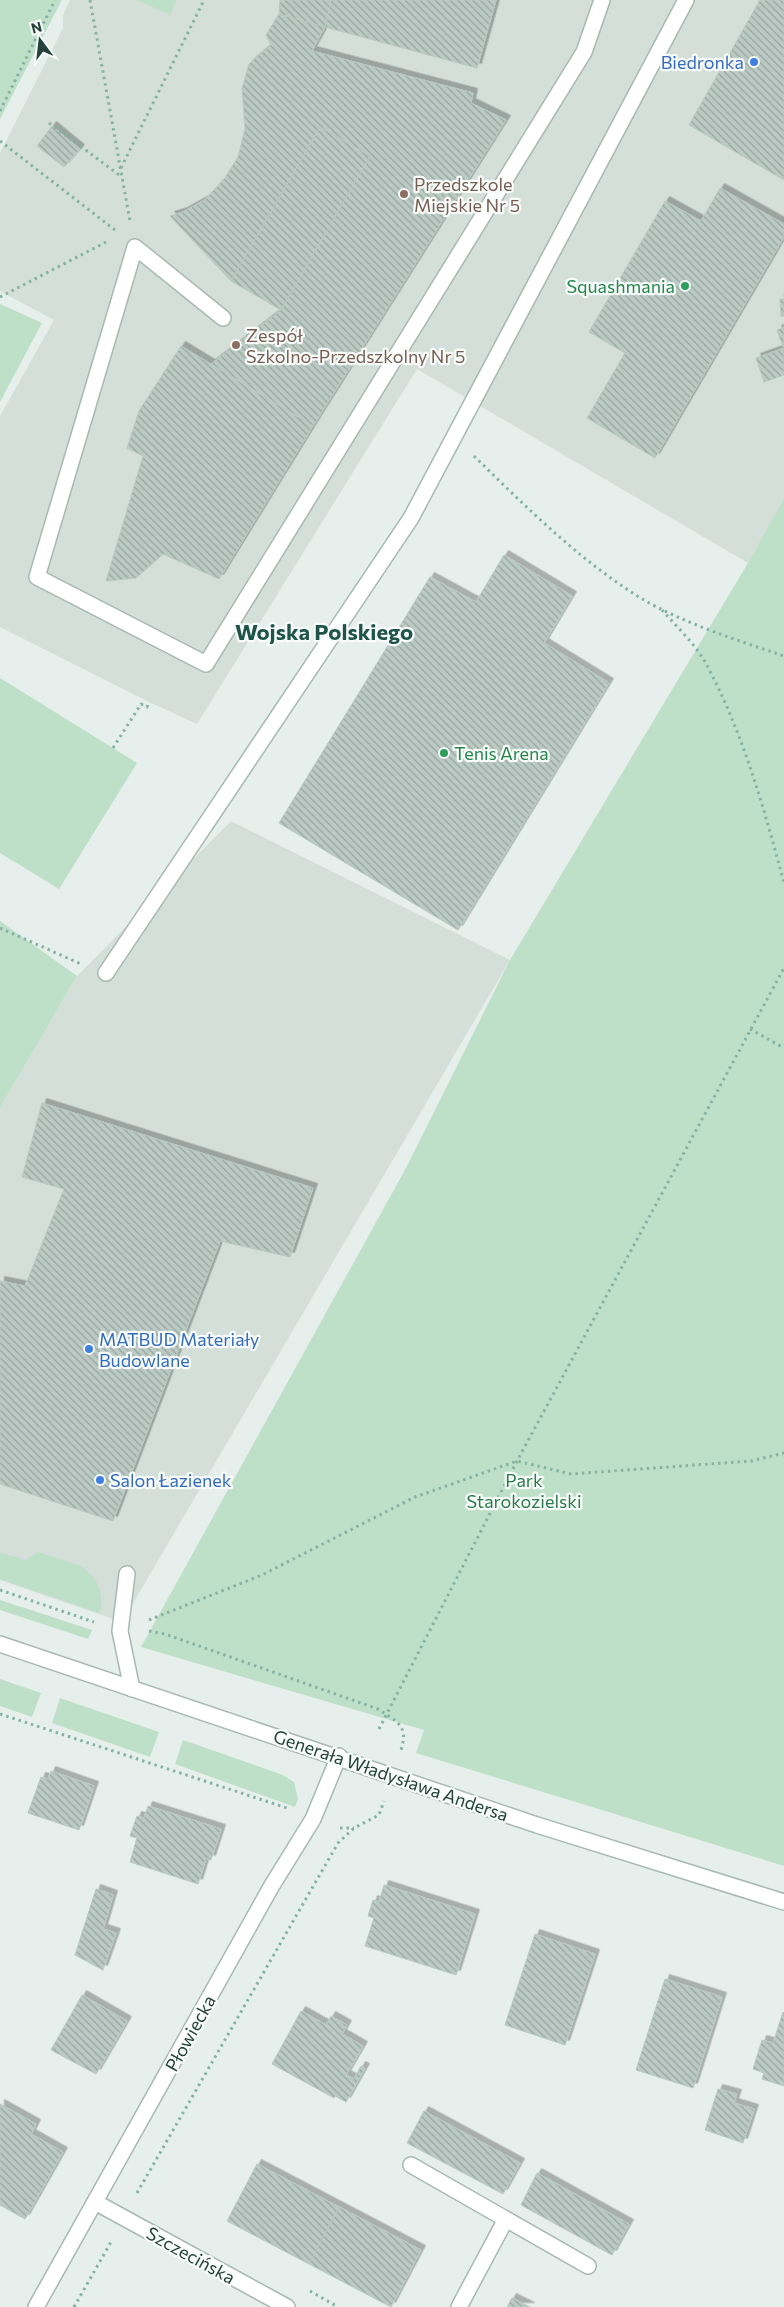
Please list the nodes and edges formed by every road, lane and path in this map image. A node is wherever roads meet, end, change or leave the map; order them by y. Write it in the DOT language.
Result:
graph roads {
  1 [pos="56,0"];
  2 [pos="90,0"];
  3 [pos="204,0"];
  4 [pos="602,0"];
  5 [pos="686,0"];
  6 [pos="0,111"];
  7 [pos="49,123"];
  8 [pos="0,140"];
  9 [pos="121,168"];
  10 [pos="122,176"];
  11 [pos="121,235"];
  12 [pos="135,247"];
  13 [pos="0,297"];
  14 [pos="223,318"];
  15 [pos="454,436"];
  16 [pos="660,607"];
  17 [pos="784,656"];
  18 [pos="149,702"];
  19 [pos="113,748"];
  20 [pos="784,884"];
  21 [pos="0,928"];
  22 [pos="784,968"];
  23 [pos="106,973"];
  24 [pos="750,1029"];
  25 [pos="784,1048"];
  26 [pos="784,1453"];
  27 [pos="517,1461"];
  28 [pos="127,1574"];
  29 [pos="0,1590"];
  30 [pos="120,1631"];
  31 [pos="0,1644"];
  32 [pos="132,1689"];
  33 [pos="0,1714"];
  34 [pos="386,1715"];
  35 [pos="379,1729"];
  36 [pos="405,1738"];
  37 [pos="339,1756"];
  38 [pos="287,1808"];
  39 [pos="379,1815"];
  40 [pos="784,1902"];
  41 [pos="411,2165"];
  42 [pos="135,2197"];
  43 [pos="95,2202"];
  44 [pos="506,2219"];
  45 [pos="113,2238"];
  46 [pos="588,2266"];
  47 [pos="305,2289"];
  48 [pos="36,2307"];
  49 [pos="74,2307"];
  50 [pos="288,2307"];
  51 [pos="338,2307"];
  52 [pos="459,2307"];
  1 -- 6 [label="path"];
  2 -- 9 [label="path"];
  3 -- 9 [label="path"];
  4 -- 12 [label="street"];
  5 -- 15 [label="street"];
  7 -- 10 [label="path"];
  8 -- 11 [label="path"];
  9 -- 10 [label="path"];
  10 -- 12 [label="path"];
  11 -- 12 [label="path"];
  11 -- 13 [label="path"];
  12 -- 14 [label="street"];
  15 -- 16 [label="path"];
  15 -- 23 [label="street"];
  16 -- 17 [label="path"];
  16 -- 20 [label="path"];
  18 -- 19 [label="path"];
  21 -- 23 [label="path"];
  22 -- 24 [label="path"];
  24 -- 25 [label="path"];
  24 -- 27 [label="path"];
  26 -- 27 [label="path"];
  27 -- 30 [label="path"];
  27 -- 34 [label="path"];
  28 -- 30 [label="street"];
  29 -- 30 [label="path"];
  30 -- 32 [label="street"];
  30 -- 34 [label="path"];
  31 -- 32 [label="street, Generała Władysława Andersa"];
  32 -- 37 [label="street, Generała Władysława Andersa"];
  33 -- 38 [label="path"];
  34 -- 35 [label="path"];
  34 -- 36 [label="path"];
  37 -- 40 [label="street, Generała Władysława Andersa"];
  37 -- 43 [label="street, Płowiecka"];
  39 -- 42 [label="path"];
  41 -- 44 [label="street"];
  43 -- 48 [label="street, Płowiecka"];
  43 -- 50 [label="street, Szczecińska"];
  44 -- 46 [label="street"];
  44 -- 52 [label="street"];
  45 -- 49 [label="path"];
  47 -- 51 [label="path"];
}
